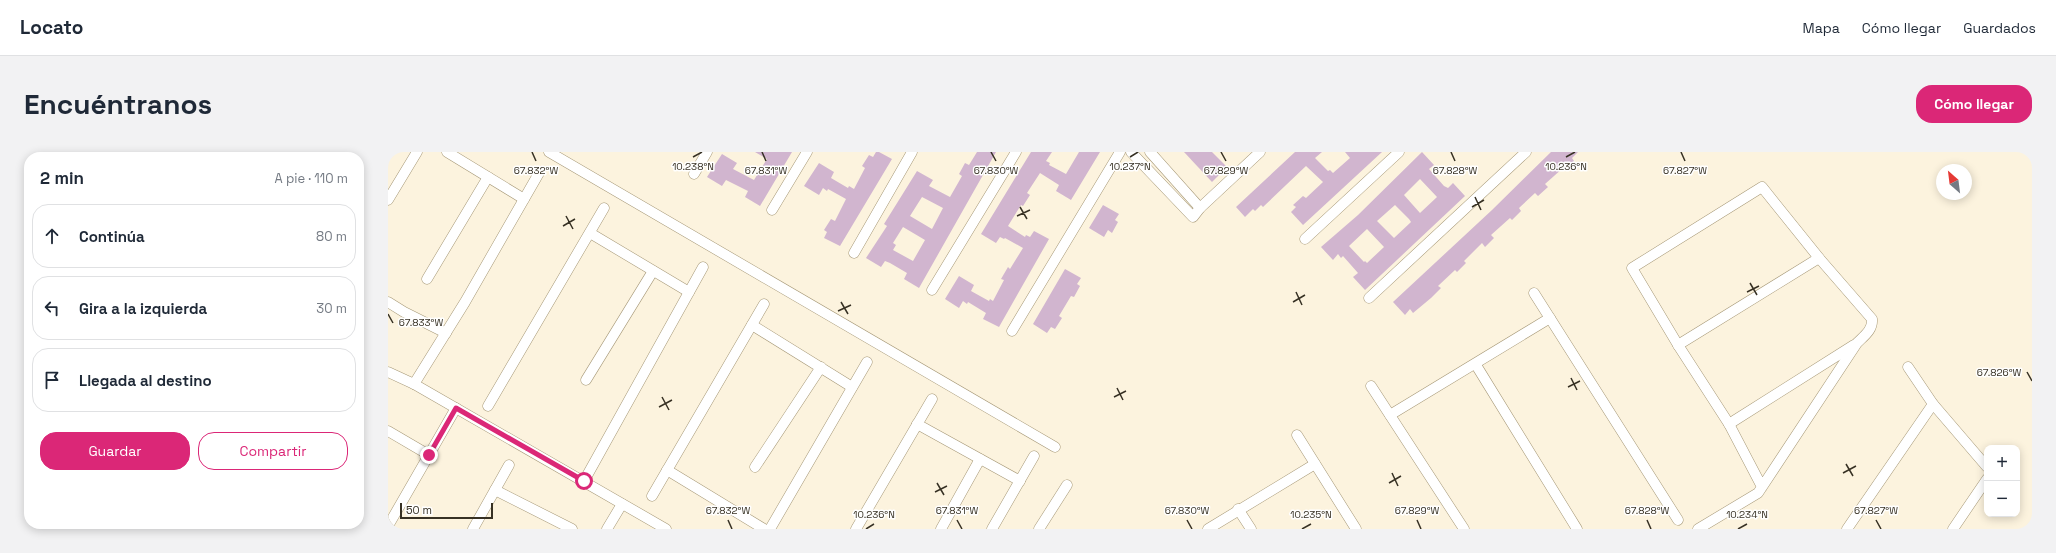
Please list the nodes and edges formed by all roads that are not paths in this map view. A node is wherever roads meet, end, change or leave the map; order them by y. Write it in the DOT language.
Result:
graph roads {
  1 [pos="416,152"];
  2 [pos="447,152"];
  3 [pos="549,152"];
  4 [pos="707,152"];
  5 [pos="807,152"];
  6 [pos="912,152"];
  7 [pos="1016,152"];
  8 [pos="1120,152"];
  9 [pos="1131,152"];
  10 [pos="1150,152"];
  11 [pos="1260,152"];
  12 [pos="1399,152"];
  13 [pos="1526,152"];
  14 [pos="539,173"];
  15 [pos="694,174"];
  16 [pos="488,177"];
  17 [pos="524,199"];
  18 [pos="388,200"];
  19 [pos="604,208"];
  20 [pos="1200,208"];
  21 [pos="772,210"];
  22 [pos="590,233"];
  23 [pos="1305,240"];
  24 [pos="854,253"];
  25 [pos="1819,258"];
  26 [pos="703,267"];
  27 [pos="653,271"];
  28 [pos="427,279"];
  29 [pos="932,290"];
  30 [pos="689,292"];
  31 [pos="1534,293"];
  32 [pos="1369,298"];
  33 [pos="388,302"];
  34 [pos="764,304"];
  35 [pos="1550,318"];
  36 [pos="752,324"];
  37 [pos="1012,331"];
  38 [pos="446,333"];
  39 [pos="1857,343"];
  40 [pos="1678,345"];
  41 [pos="867,362"];
  42 [pos="1476,365"];
  43 [pos="820,367"];
  44 [pos="1908,367"];
  45 [pos="388,372"];
  46 [pos="586,380"];
  47 [pos="414,384"];
  48 [pos="1371,386"];
  49 [pos="852,387"];
  50 [pos="932,398"];
  51 [pos="1933,404"];
  52 [pos="488,406"];
  53 [pos="456,408"];
  54 [pos="1390,415"];
  55 [pos="917,424"];
  56 [pos="1729,424"];
  57 [pos="388,431"];
  58 [pos="1297,435"];
  59 [pos="1055,447"];
  60 [pos="429,455"];
  61 [pos="1034,456"];
  62 [pos="980,459"];
  63 [pos="1315,464"];
  64 [pos="1984,464"];
  65 [pos="509,465"];
  66 [pos="755,467"];
  67 [pos="667,470"];
  68 [pos="584,481"];
  69 [pos="1020,481"];
  70 [pos="1985,481"];
  71 [pos="1067,485"];
  72 [pos="1762,487"];
  73 [pos="495,490"];
  74 [pos="652,496"];
  75 [pos="622,504"];
  76 [pos="1238,509"];
  77 [pos="1678,520"];
  78 [pos="388,526"];
  79 [pos="557,526"];
  80 [pos="473,529"];
  81 [pos="572,529"];
  82 [pos="607,529"];
  83 [pos="666,529"];
  84 [pos="764,529"];
  85 [pos="770,529"];
  86 [pos="856,529"];
  87 [pos="941,529"];
  88 [pos="992,529"];
  89 [pos="1039,529"];
  90 [pos="1208,529"];
  91 [pos="1251,529"];
  92 [pos="1356,529"];
  93 [pos="1464,529"];
  94 [pos="1578,529"];
  95 [pos="1698,529"];
  96 [pos="1847,529"];
  97 [pos="1953,529"];
  1 -- 18 [label="street"];
  2 -- 16 [label="street"];
  3 -- 59 [label="street"];
  4 -- 15 [label="street"];
  5 -- 21 [label="street"];
  6 -- 24 [label="street"];
  7 -- 29 [label="street"];
  8 -- 37 [label="street"];
  9 -- 20 [label="street"];
  10 -- 20 [label="street"];
  11 -- 20 [label="street"];
  12 -- 23 [label="street"];
  13 -- 32 [label="street"];
  14 -- 17 [label="street"];
  16 -- 17 [label="street"];
  16 -- 28 [label="street"];
  17 -- 38 [label="street"];
  19 -- 22 [label="street"];
  22 -- 27 [label="street"];
  22 -- 52 [label="street"];
  25 -- 39 [label="street"];
  25 -- 40 [label="street"];
  25 -- 40 [label="street"];
  26 -- 30 [label="street"];
  27 -- 30 [label="street"];
  27 -- 46 [label="street"];
  30 -- 68 [label="street"];
  31 -- 35 [label="street"];
  33 -- 38 [label="street"];
  34 -- 36 [label="street"];
  35 -- 42 [label="street"];
  35 -- 77 [label="street"];
  36 -- 43 [label="street"];
  36 -- 67 [label="street"];
  38 -- 47 [label="street"];
  39 -- 56 [label="street"];
  39 -- 72 [label="street"];
  40 -- 56 [label="street"];
  41 -- 49 [label="street"];
  42 -- 54 [label="street"];
  42 -- 94 [label="street"];
  43 -- 49 [label="street"];
  43 -- 66 [label="street"];
  44 -- 51 [label="street"];
  45 -- 47 [label="street"];
  47 -- 53 [label="street"];
  48 -- 54 [label="street"];
  49 -- 85 [label="street"];
  50 -- 55 [label="street"];
  51 -- 64 [label="street"];
  51 -- 96 [label="street"];
  53 -- 60 [label="street"];
  53 -- 68 [label="street"];
  54 -- 93 [label="street"];
  55 -- 62 [label="street"];
  55 -- 86 [label="street"];
  56 -- 72 [label="street"];
  57 -- 60 [label="street"];
  58 -- 63 [label="street"];
  60 -- 78 [label="street"];
  61 -- 69 [label="street"];
  62 -- 69 [label="street"];
  62 -- 87 [label="street"];
  63 -- 76 [label="street"];
  63 -- 92 [label="street"];
  65 -- 73 [label="street"];
  67 -- 74 [label="street"];
  67 -- 84 [label="street"];
  68 -- 75 [label="street"];
  69 -- 88 [label="street"];
  70 -- 97 [label="street"];
  71 -- 89 [label="street"];
  72 -- 95 [label="street"];
  73 -- 79 [label="street"];
  73 -- 80 [label="street"];
  75 -- 82 [label="street"];
  75 -- 83 [label="street"];
  76 -- 90 [label="street"];
  76 -- 91 [label="street"];
  79 -- 81 [label="street"];
}
